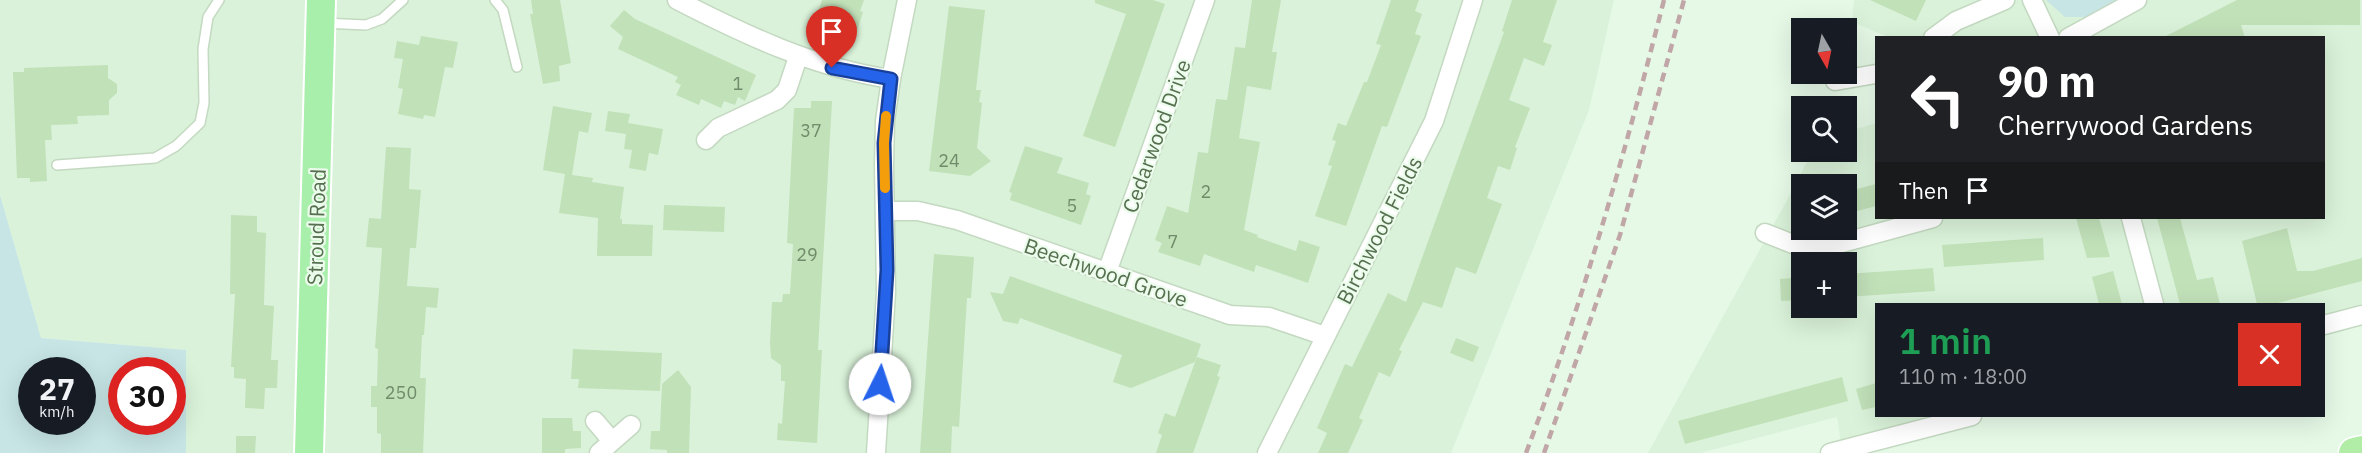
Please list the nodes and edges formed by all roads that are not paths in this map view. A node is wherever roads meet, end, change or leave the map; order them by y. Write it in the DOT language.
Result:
graph roads {
  1 [pos="219,0"];
  2 [pos="403,0"];
  3 [pos="495,0"];
  4 [pos="677,0"];
  5 [pos="907,0"];
  6 [pos="1205,0"];
  7 [pos="1473,0"];
  8 [pos="2005,0"];
  9 [pos="2032,0"];
  10 [pos="2137,0"];
  11 [pos="321,11"];
  12 [pos="1936,36"];
  13 [pos="2049,36"];
  14 [pos="2072,36"];
  15 [pos="798,57"];
  16 [pos="518,67"];
  17 [pos="1875,74"];
  18 [pos="1857,77"];
  19 [pos="891,79"];
  20 [pos="712,134"];
  21 [pos="57,165"];
  22 [pos="886,211"];
  23 [pos="1929,219"];
  24 [pos="2131,219"];
  25 [pos="1766,233"];
  26 [pos="1107,272"];
  27 [pos="2154,303"];
  28 [pos="2362,315"];
  29 [pos="2325,325"];
  30 [pos="1325,336"];
  31 [pos="1968,417"];
  32 [pos="595,421"];
  33 [pos="631,425"];
  34 [pos="605,447"];
  35 [pos="2362,451"];
  36 [pos="309,453"];
  37 [pos="876,453"];
  38 [pos="1267,453"];
  39 [pos="1830,453"];
  40 [pos="2354,453"];
  1 -- 21 [label="lane"];
  2 -- 11 [label="lane"];
  3 -- 16 [label="lane"];
  4 -- 15 [label="street"];
  5 -- 19 [label="street"];
  6 -- 26 [label="street, Cedarwood Drive"];
  7 -- 30 [label="street, Birchwood Fields"];
  8 -- 12 [label="street"];
  9 -- 13 [label="street"];
  10 -- 14 [label="street"];
  11 -- 36 [label="main road, Stroud Road"];
  15 -- 19 [label="street"];
  15 -- 20 [label="street"];
  17 -- 18 [label="street"];
  19 -- 22 [label="street"];
  22 -- 26 [label="street, Beechwood Grove"];
  22 -- 37 [label="street"];
  23 -- 25 [label="street"];
  24 -- 27 [label="street"];
  26 -- 30 [label="street, Beechwood Grove"];
  28 -- 29 [label="street"];
  30 -- 38 [label="street, Birchwood Fields"];
  31 -- 39 [label="street"];
  32 -- 34 [label="street"];
  33 -- 34 [label="street"];
  35 -- 40 [label="highway"];
}
